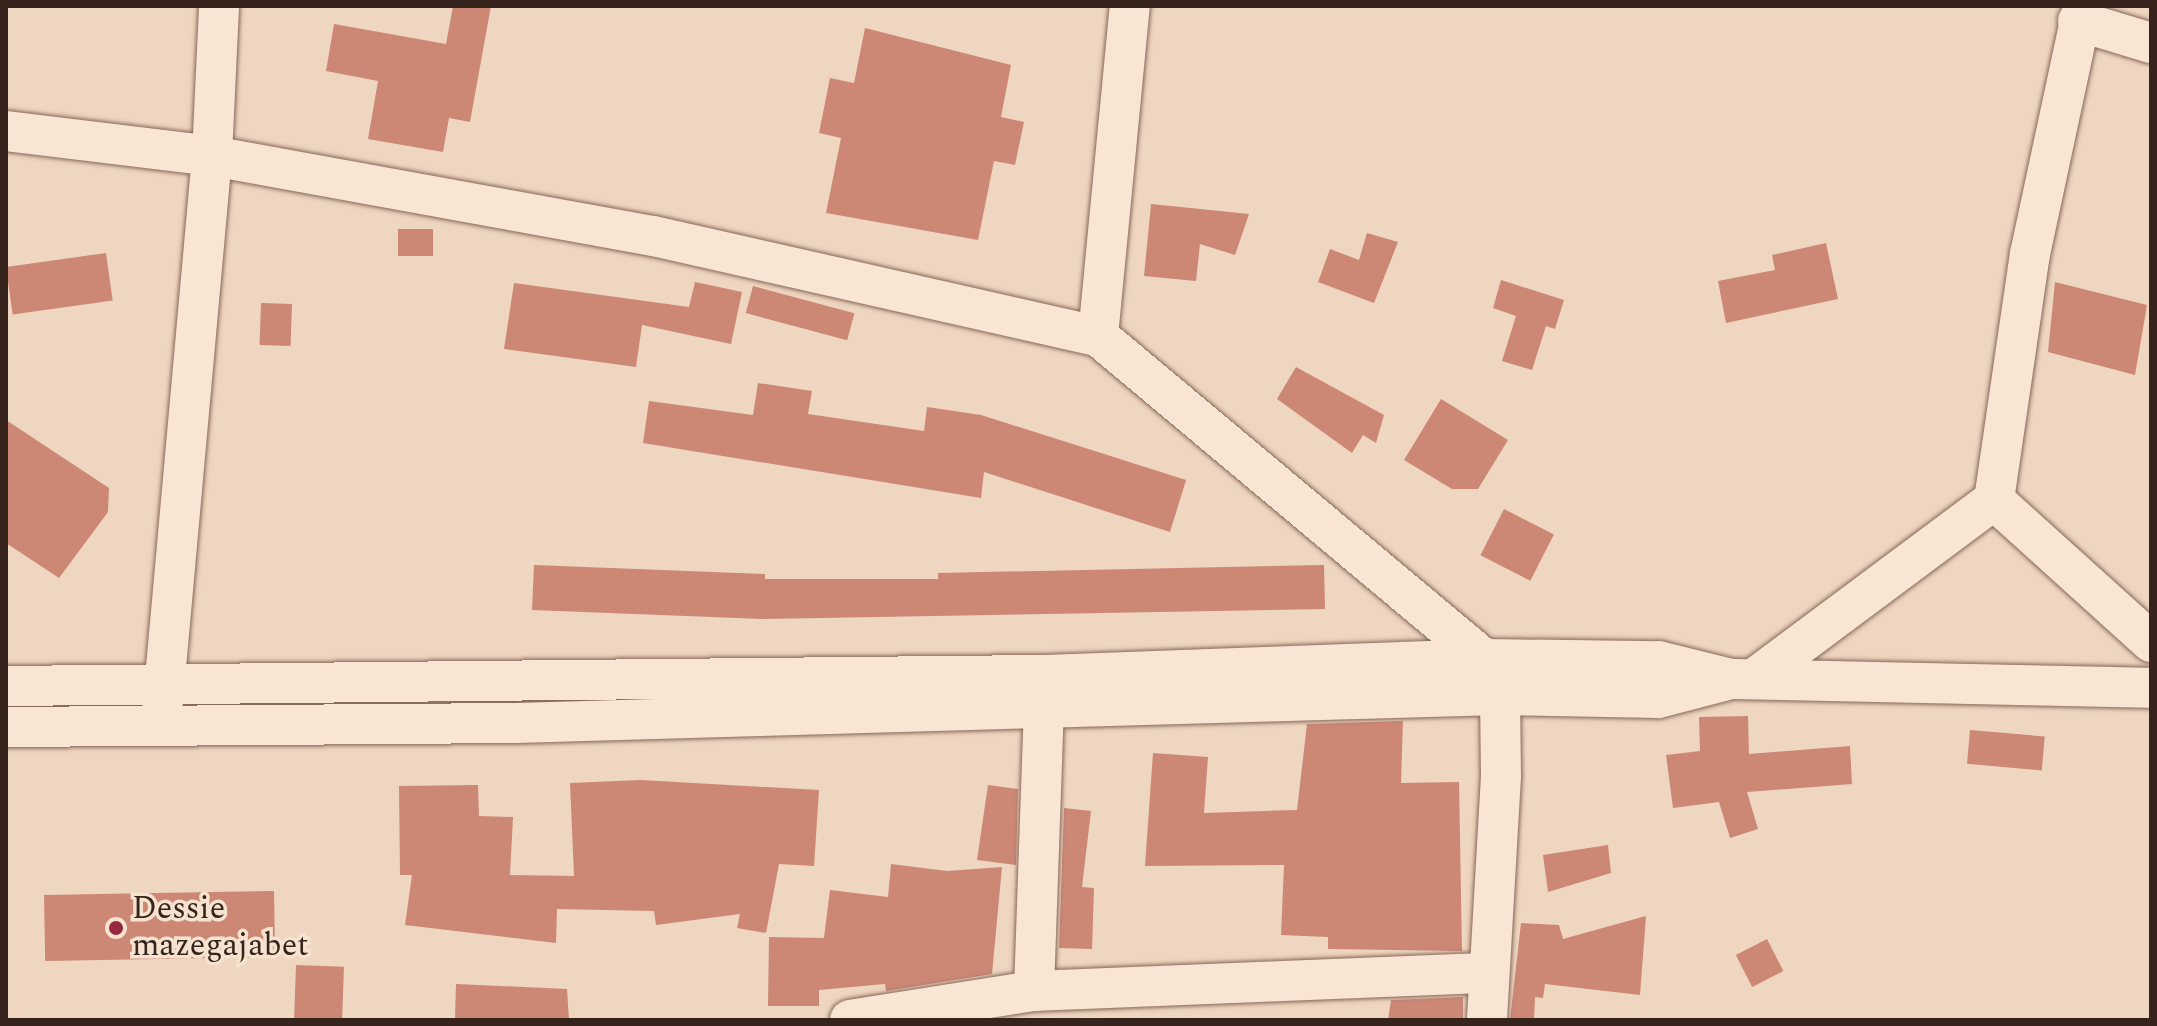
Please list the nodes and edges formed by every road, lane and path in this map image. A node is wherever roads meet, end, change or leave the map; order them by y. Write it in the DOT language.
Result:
graph roads {
  1 [pos="219,6"];
  2 [pos="1130,6"];
  3 [pos="2080,14"];
  4 [pos="2151,43"];
  5 [pos="6,131"];
  6 [pos="212,156"];
  7 [pos="1098,336"];
  8 [pos="1994,500"];
  9 [pos="2151,642"];
  10 [pos="1484,659"];
  11 [pos="1743,679"];
  12 [pos="163,684"];
  13 [pos="6,686"];
  14 [pos="2151,688"];
  15 [pos="1045,691"];
  16 [pos="1500,695"];
  17 [pos="161,726"];
  18 [pos="6,727"];
  19 [pos="1489,973"];
  20 [pos="1034,991"];
  21 [pos="850,1020"];
  22 [pos="1487,1020"];
  1 -- 6 [label="street"];
  2 -- 7 [label="street"];
  3 -- 4 [label="street"];
  3 -- 8 [label="street"];
  5 -- 6 [label="street"];
  6 -- 7 [label="street"];
  6 -- 12 [label="street"];
  7 -- 10 [label="street"];
  8 -- 9 [label="street"];
  8 -- 11 [label="street"];
  10 -- 11 [label="street"];
  10 -- 15 [label="street"];
  10 -- 16 [label="street"];
  11 -- 14 [label="street"];
  11 -- 16 [label="street"];
  12 -- 13 [label="street"];
  12 -- 15 [label="street"];
  12 -- 17 [label="street"];
  15 -- 16 [label="street"];
  15 -- 17 [label="street"];
  15 -- 20 [label="street"];
  16 -- 19 [label="street"];
  17 -- 18 [label="street"];
  19 -- 20 [label="street"];
  19 -- 22 [label="street"];
  20 -- 21 [label="street"];
}
